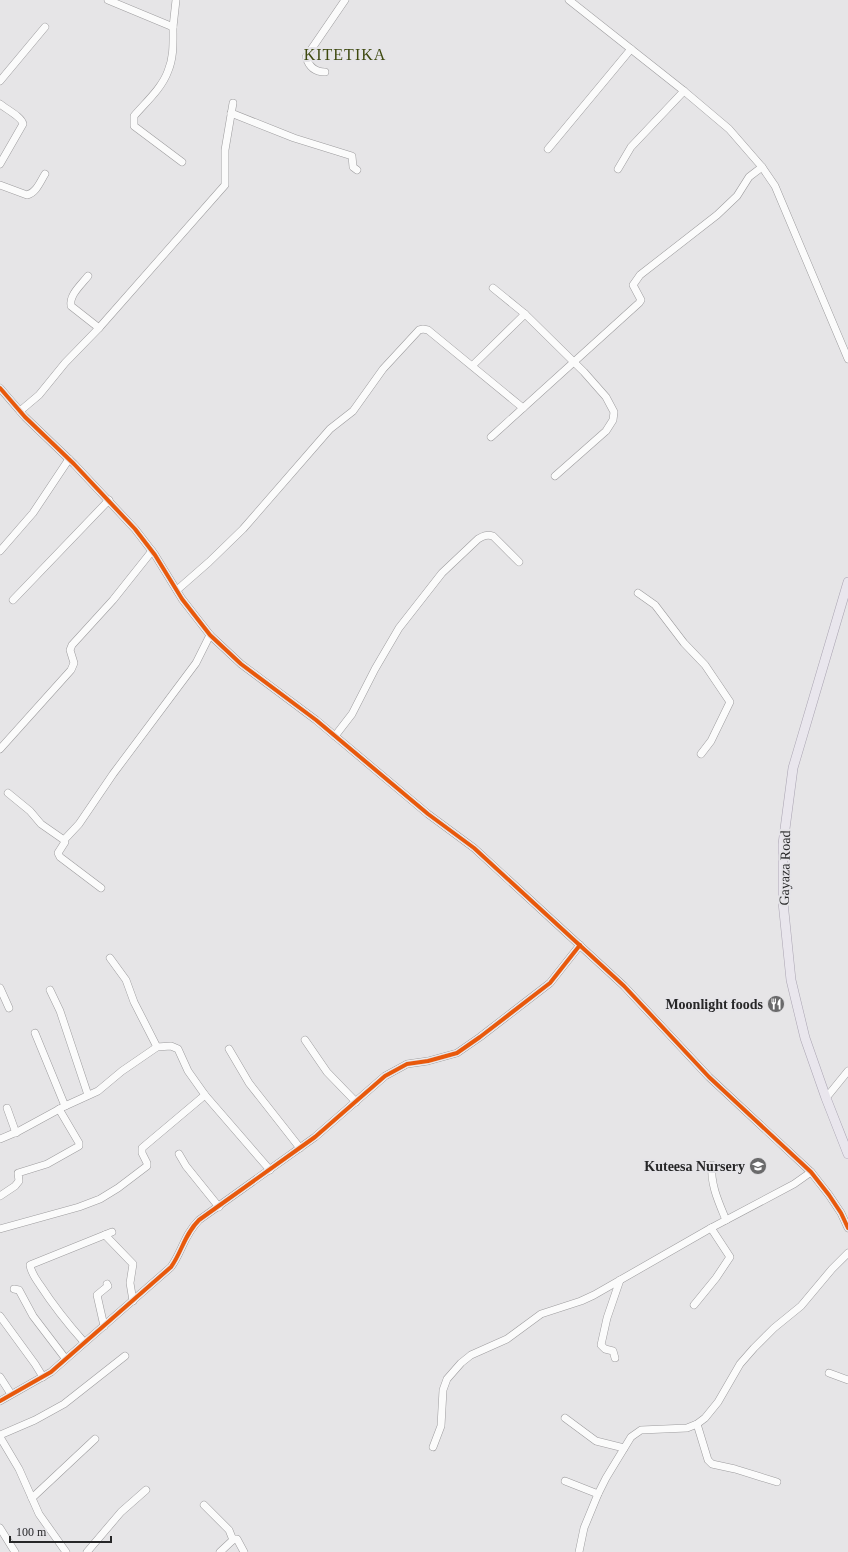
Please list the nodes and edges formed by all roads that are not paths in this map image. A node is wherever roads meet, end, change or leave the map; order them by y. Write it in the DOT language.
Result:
graph roads {
  1 [pos="108,0"];
  2 [pos="176,0"];
  3 [pos="345,0"];
  4 [pos="569,0"];
  5 [pos="45,26"];
  6 [pos="173,27"];
  7 [pos="631,49"];
  8 [pos="325,72"];
  9 [pos="0,81"];
  10 [pos="684,91"];
  11 [pos="233,103"];
  12 [pos="0,104"];
  13 [pos="231,113"];
  14 [pos="548,149"];
  15 [pos="182,162"];
  16 [pos="0,164"];
  17 [pos="762,167"];
  18 [pos="618,169"];
  19 [pos="357,170"];
  20 [pos="45,174"];
  21 [pos="0,185"];
  22 [pos="88,276"];
  23 [pos="492,288"];
  24 [pos="525,314"];
  25 [pos="99,328"];
  26 [pos="848,359"];
  27 [pos="573,362"];
  28 [pos="473,365"];
  29 [pos="0,388"];
  30 [pos="523,408"];
  31 [pos="20,412"];
  32 [pos="491,437"];
  33 [pos="69,459"];
  34 [pos="555,476"];
  35 [pos="109,500"];
  36 [pos="0,551"];
  37 [pos="152,551"];
  38 [pos="519,562"];
  39 [pos="847,589"];
  40 [pos="177,590"];
  41 [pos="638,593"];
  42 [pos="13,600"];
  43 [pos="210,635"];
  44 [pos="335,736"];
  45 [pos="0,749"];
  46 [pos="700,754"];
  47 [pos="8,793"];
  48 [pos="64,840"];
  49 [pos="101,888"];
  50 [pos="580,946"];
  51 [pos="110,958"];
  52 [pos="0,988"];
  53 [pos="50,990"];
  54 [pos="9,1008"];
  55 [pos="35,1033"];
  56 [pos="305,1040"];
  57 [pos="156,1047"];
  58 [pos="229,1049"];
  59 [pos="848,1071"];
  60 [pos="205,1095"];
  61 [pos="88,1096"];
  62 [pos="826,1098"];
  63 [pos="356,1102"];
  64 [pos="7,1108"];
  65 [pos="62,1108"];
  66 [pos="16,1133"];
  67 [pos="0,1139"];
  68 [pos="300,1148"];
  69 [pos="179,1154"];
  70 [pos="848,1154"];
  71 [pos="712,1165"];
  72 [pos="270,1170"];
  73 [pos="811,1172"];
  74 [pos="0,1196"];
  75 [pos="219,1207"];
  76 [pos="726,1220"];
  77 [pos="711,1228"];
  78 [pos="848,1228"];
  79 [pos="0,1230"];
  80 [pos="848,1253"];
  81 [pos="620,1280"];
  82 [pos="107,1284"];
  83 [pos="14,1289"];
  84 [pos="133,1301"];
  85 [pos="694,1305"];
  86 [pos="0,1316"];
  87 [pos="104,1326"];
  88 [pos="84,1342"];
  89 [pos="125,1356"];
  90 [pos="66,1358"];
  91 [pos="615,1358"];
  92 [pos="828,1373"];
  93 [pos="0,1377"];
  94 [pos="43,1377"];
  95 [pos="848,1380"];
  96 [pos="11,1394"];
  97 [pos="0,1401"];
  98 [pos="565,1418"];
  99 [pos="697,1424"];
  100 [pos="0,1436"];
  101 [pos="95,1439"];
  102 [pos="433,1447"];
  103 [pos="624,1448"];
  104 [pos="565,1481"];
  105 [pos="777,1482"];
  106 [pos="146,1490"];
  107 [pos="598,1494"];
  108 [pos="32,1498"];
  109 [pos="204,1506"];
  110 [pos="0,1528"];
  111 [pos="233,1540"];
  112 [pos="14,1552"];
  113 [pos="66,1552"];
  114 [pos="87,1552"];
  115 [pos="220,1552"];
  116 [pos="244,1552"];
  117 [pos="579,1552"];
  1 -- 6 [label="street"];
  2 -- 6 [label="street"];
  3 -- 8 [label="street"];
  4 -- 7 [label="street"];
  5 -- 9 [label="street"];
  6 -- 15 [label="street"];
  7 -- 10 [label="street"];
  7 -- 14 [label="street"];
  10 -- 17 [label="street"];
  10 -- 18 [label="street"];
  11 -- 13 [label="street"];
  12 -- 16 [label="street"];
  13 -- 19 [label="street"];
  13 -- 25 [label="street"];
  17 -- 26 [label="street"];
  17 -- 27 [label="street"];
  20 -- 21 [label="street"];
  22 -- 25 [label="street"];
  23 -- 24 [label="street"];
  24 -- 27 [label="street"];
  24 -- 28 [label="street"];
  25 -- 31 [label="street"];
  27 -- 30 [label="street"];
  27 -- 34 [label="street"];
  28 -- 30 [label="street"];
  28 -- 40 [label="street"];
  29 -- 31 [label="street"];
  30 -- 32 [label="street"];
  31 -- 33 [label="street"];
  33 -- 35 [label="street"];
  33 -- 36 [label="street"];
  35 -- 37 [label="street"];
  35 -- 42 [label="street"];
  37 -- 40 [label="street"];
  37 -- 45 [label="street"];
  38 -- 44 [label="street"];
  39 -- 62 [label="main road, Gayaza Road"];
  40 -- 43 [label="street"];
  41 -- 46 [label="street"];
  43 -- 44 [label="street"];
  43 -- 48 [label="street"];
  44 -- 50 [label="street"];
  47 -- 48 [label="street"];
  48 -- 49 [label="street"];
  50 -- 63 [label="street"];
  50 -- 73 [label="street"];
  51 -- 57 [label="street"];
  52 -- 54 [label="street"];
  53 -- 61 [label="street"];
  55 -- 65 [label="street"];
  56 -- 63 [label="street"];
  57 -- 60 [label="street"];
  57 -- 61 [label="street"];
  58 -- 68 [label="street"];
  59 -- 62 [label="street"];
  60 -- 72 [label="street"];
  60 -- 79 [label="street"];
  61 -- 65 [label="street"];
  62 -- 70 [label="main road, Gayaza Road"];
  63 -- 68 [label="street"];
  64 -- 66 [label="street"];
  65 -- 66 [label="street"];
  65 -- 74 [label="street"];
  66 -- 67 [label="street"];
  68 -- 72 [label="street"];
  69 -- 75 [label="street"];
  71 -- 76 [label="street"];
  72 -- 75 [label="street"];
  73 -- 76 [label="street"];
  73 -- 78 [label="street"];
  75 -- 84 [label="street"];
  76 -- 77 [label="street"];
  77 -- 81 [label="street"];
  77 -- 85 [label="street"];
  80 -- 99 [label="street"];
  81 -- 91 [label="street"];
  81 -- 102 [label="street"];
  82 -- 87 [label="street"];
  83 -- 90 [label="street"];
  84 -- 87 [label="street"];
  84 -- 88 [label="street"];
  86 -- 94 [label="street"];
  87 -- 88 [label="street"];
  88 -- 90 [label="street"];
  89 -- 100 [label="street"];
  90 -- 94 [label="street"];
  92 -- 95 [label="street"];
  93 -- 96 [label="street"];
  94 -- 96 [label="street"];
  96 -- 97 [label="street"];
  98 -- 103 [label="street"];
  99 -- 103 [label="street"];
  99 -- 105 [label="street"];
  100 -- 108 [label="street"];
  101 -- 108 [label="street"];
  103 -- 107 [label="street"];
  104 -- 107 [label="street"];
  106 -- 114 [label="street"];
  107 -- 117 [label="street"];
  108 -- 113 [label="street"];
  109 -- 111 [label="street"];
  110 -- 112 [label="street"];
  111 -- 115 [label="street"];
  111 -- 116 [label="street"];
}
